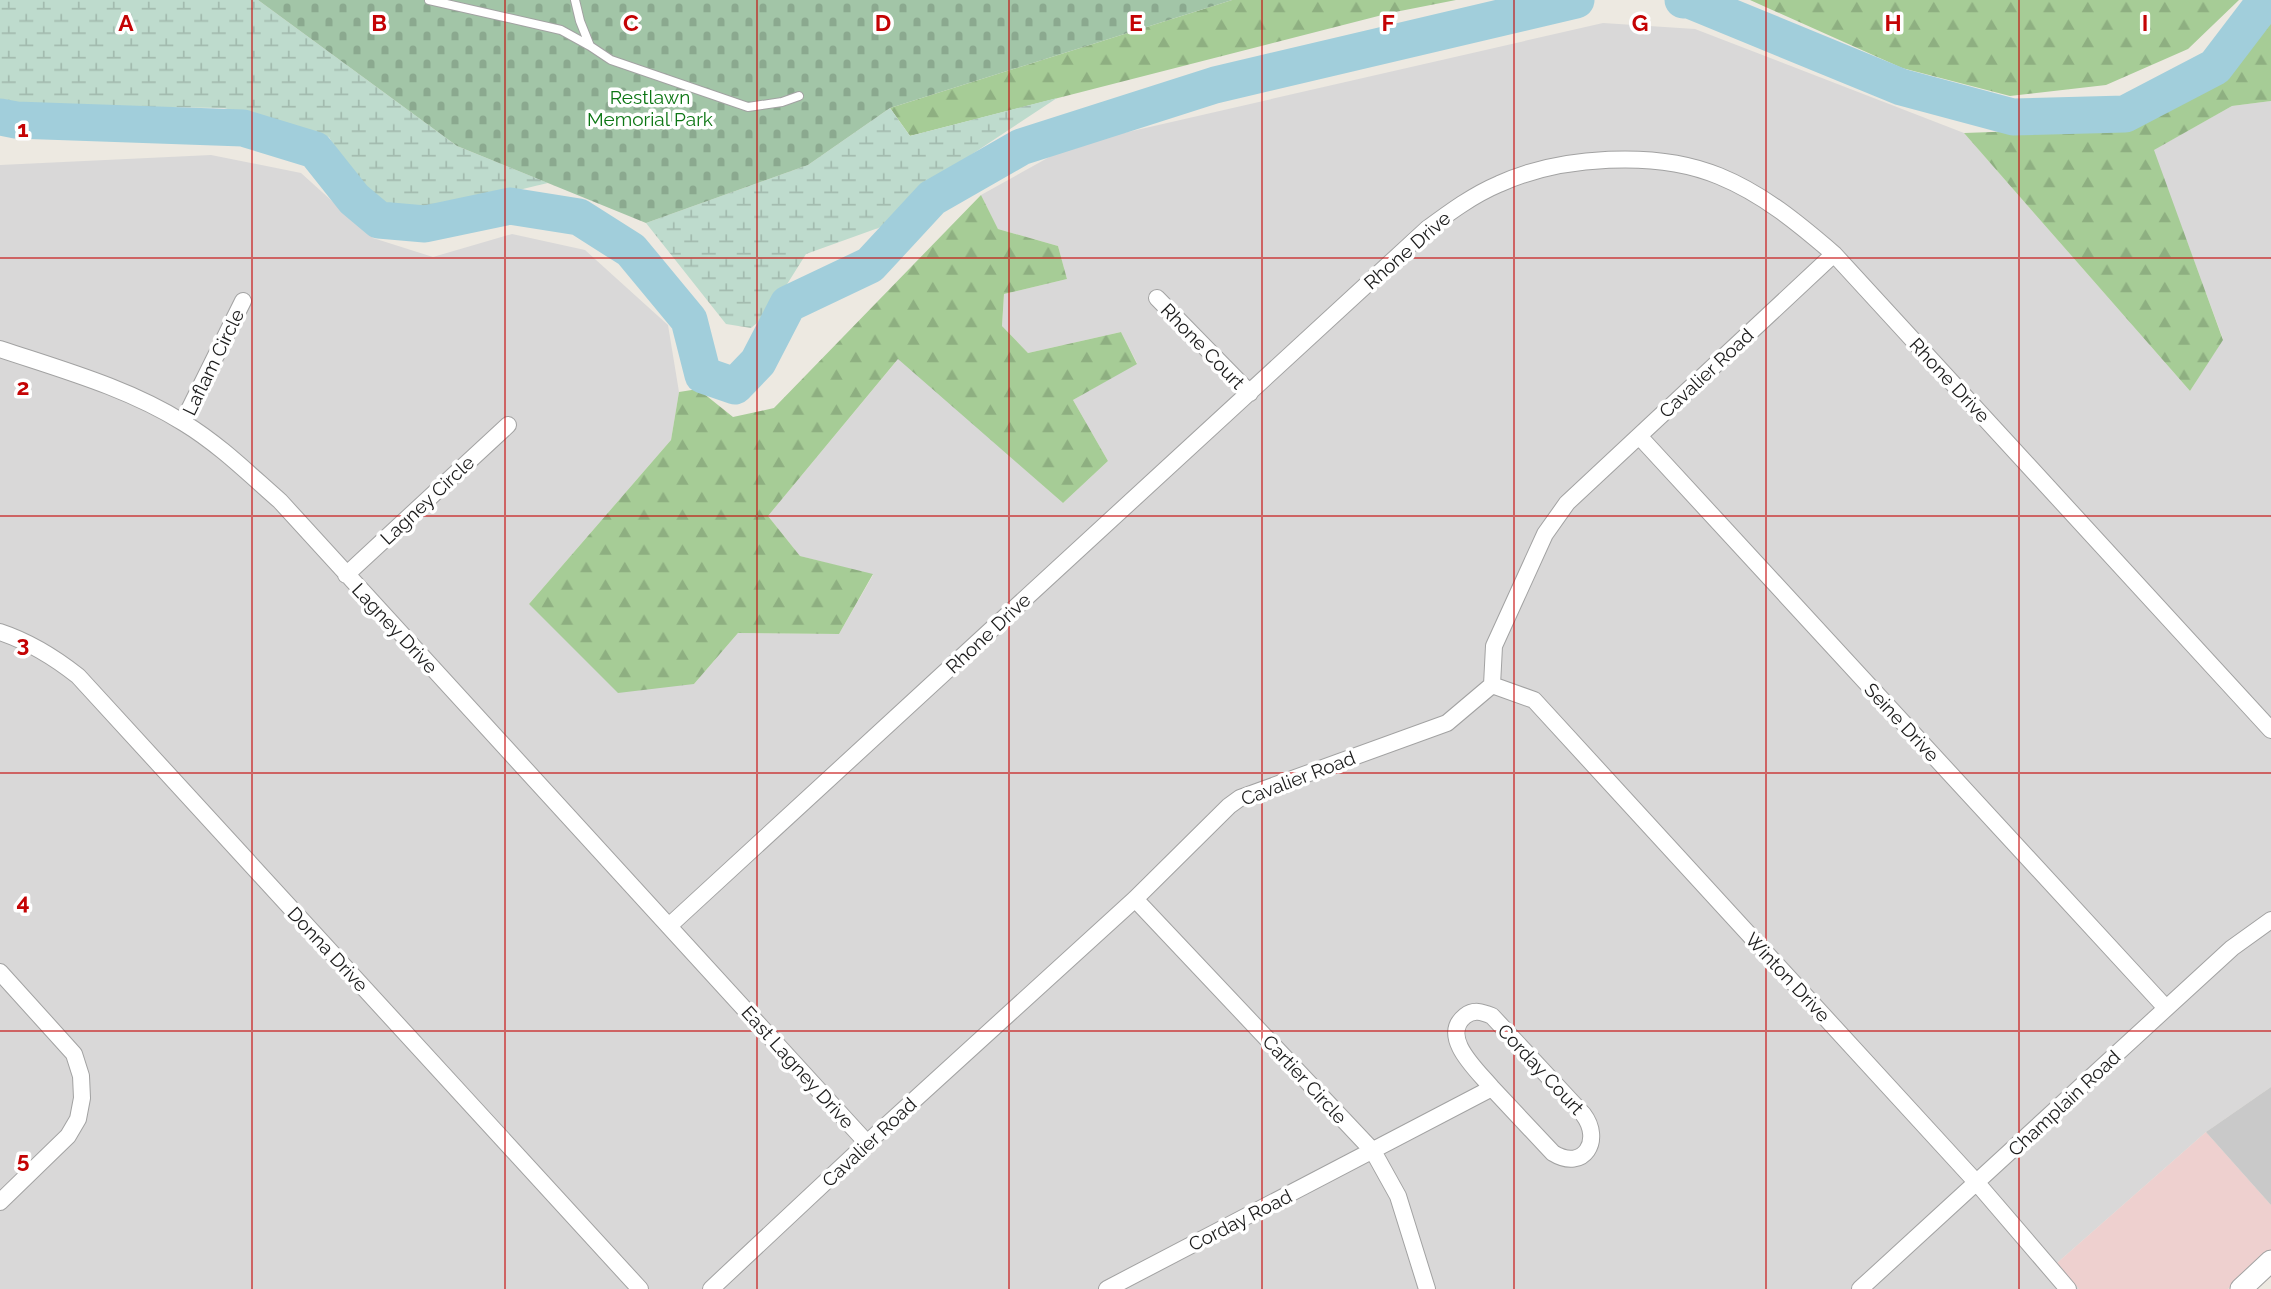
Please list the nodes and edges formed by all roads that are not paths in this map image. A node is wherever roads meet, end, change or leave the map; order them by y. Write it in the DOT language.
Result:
graph roads {
  1 [pos="429,0"];
  2 [pos="575,0"];
  3 [pos="590,46"];
  4 [pos="799,96"];
  5 [pos="1834,254"];
  6 [pos="1157,299"];
  7 [pos="243,301"];
  8 [pos="0,349"];
  9 [pos="1250,393"];
  10 [pos="183,422"];
  11 [pos="508,425"];
  12 [pos="1639,436"];
  13 [pos="346,575"];
  14 [pos="0,632"];
  15 [pos="1492,685"];
  16 [pos="2271,730"];
  17 [pos="1135,899"];
  18 [pos="2271,920"];
  19 [pos="669,926"];
  20 [pos="0,972"];
  21 [pos="729,991"];
  22 [pos="2166,1008"];
  23 [pos="1492,1088"];
  24 [pos="867,1143"];
  25 [pos="1373,1151"];
  26 [pos="1977,1183"];
  27 [pos="0,1202"];
  28 [pos="2271,1261"];
  29 [pos="640,1289"];
  30 [pos="710,1289"];
  31 [pos="1107,1289"];
  32 [pos="1427,1289"];
  33 [pos="1860,1289"];
  34 [pos="2068,1289"];
  35 [pos="2241,1289"];
  1 -- 3 [label="lane"];
  2 -- 3 [label="lane"];
  3 -- 4 [label="lane"];
  5 -- 9 [label="street, Rhone Drive"];
  5 -- 12 [label="street, Cavalier Road"];
  5 -- 16 [label="street, Rhone Drive"];
  6 -- 9 [label="street, Rhone Court"];
  7 -- 10 [label="street, Laflam Circle"];
  8 -- 10 [label="street, Lagney Drive"];
  9 -- 19 [label="street, Rhone Drive"];
  10 -- 13 [label="street, Lagney Drive"];
  11 -- 13 [label="street, Lagney Circle"];
  12 -- 15 [label="street, Cavalier Road"];
  12 -- 22 [label="street, Seine Drive"];
  13 -- 19 [label="street, Lagney Drive"];
  14 -- 29 [label="street, Donna Drive"];
  15 -- 17 [label="street, Cavalier Road"];
  15 -- 26 [label="street, Winton Drive"];
  17 -- 24 [label="street, Cavalier Road"];
  17 -- 25 [label="street, Cartier Circle"];
  18 -- 22 [label="street, Champlain Road"];
  19 -- 21 [label="street, Lagney Drive"];
  20 -- 27 [label="street"];
  21 -- 24 [label="street, East Lagney Drive"];
  22 -- 26 [label="street, Champlain Road"];
  23 -- 23 [label="street, Corday Court"];
  23 -- 25 [label="street"];
  24 -- 30 [label="street, Cavalier Road"];
  25 -- 31 [label="street, Corday Road"];
  25 -- 32 [label="street, Cartier Circle"];
  26 -- 33 [label="street, Champlain Road"];
  26 -- 34 [label="street, Winton Drive"];
  28 -- 35 [label="street"];
}
